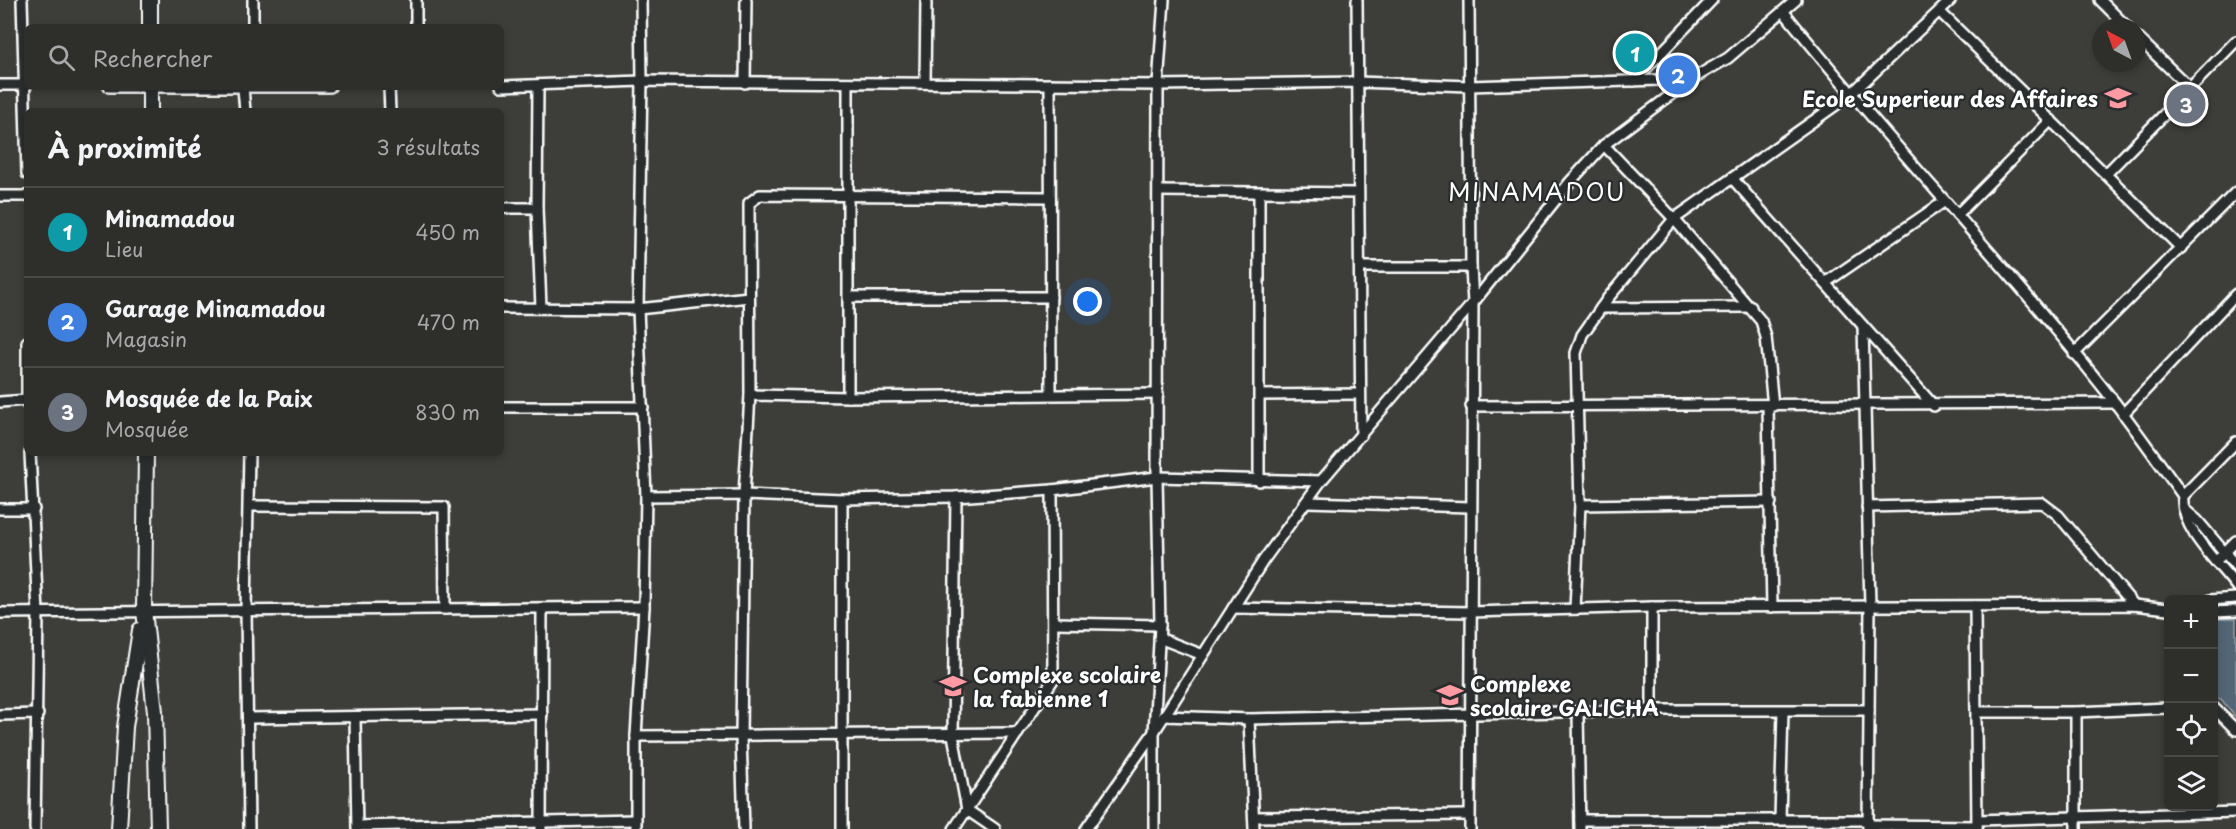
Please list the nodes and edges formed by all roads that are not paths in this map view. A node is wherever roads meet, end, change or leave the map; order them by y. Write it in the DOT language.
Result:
graph roads {
  1 [pos="22,0"];
  2 [pos="150,0"];
  3 [pos="252,0"];
  4 [pos="417,0"];
  5 [pos="640,0"];
  6 [pos="746,0"];
  7 [pos="926,0"];
  8 [pos="1164,0"];
  9 [pos="1357,0"];
  10 [pos="1469,0"];
  11 [pos="1712,0"];
  12 [pos="1796,0"];
  13 [pos="1951,0"];
  14 [pos="2100,0"];
  15 [pos="1784,12"];
  16 [pos="1940,12"];
  17 [pos="2118,18"];
  18 [pos="150,24"];
  19 [pos="253,24"];
  20 [pos="416,24"];
  21 [pos="2236,41"];
  22 [pos="24,42"];
  23 [pos="2146,46"];
  24 [pos="1692,79"];
  25 [pos="642,81"];
  26 [pos="1634,81"];
  27 [pos="1357,82"];
  28 [pos="745,83"];
  29 [pos="848,83"];
  30 [pos="925,83"];
  31 [pos="1050,84"];
  32 [pos="0,85"];
  33 [pos="24,85"];
  34 [pos="1158,85"];
  35 [pos="504,86"];
  36 [pos="1469,86"];
  37 [pos="537,87"];
  38 [pos="2190,88"];
  39 [pos="26,90"];
  40 [pos="150,90"];
  41 [pos="250,90"];
  42 [pos="389,90"];
  43 [pos="1850,95"];
  44 [pos="26,108"];
  45 [pos="150,108"];
  46 [pos="246,108"];
  47 [pos="390,108"];
  48 [pos="2051,120"];
  49 [pos="1604,145"];
  50 [pos="2106,174"];
  51 [pos="1732,178"];
  52 [pos="1159,191"];
  53 [pos="1358,192"];
  54 [pos="2236,192"];
  55 [pos="1259,193"];
  56 [pos="849,194"];
  57 [pos="0,196"];
  58 [pos="24,196"];
  59 [pos="1049,197"];
  60 [pos="1945,201"];
  61 [pos="504,208"];
  62 [pos="537,208"];
  63 [pos="1957,215"];
  64 [pos="1674,219"];
  65 [pos="2181,248"];
  66 [pos="1360,267"];
  67 [pos="1470,267"];
  68 [pos="1825,283"];
  69 [pos="2236,294"];
  70 [pos="749,297"];
  71 [pos="850,297"];
  72 [pos="1051,297"];
  73 [pos="1473,303"];
  74 [pos="1751,307"];
  75 [pos="504,308"];
  76 [pos="541,308"];
  77 [pos="1601,308"];
  78 [pos="638,309"];
  79 [pos="1863,326"];
  80 [pos="2074,354"];
  81 [pos="750,394"];
  82 [pos="1051,394"];
  83 [pos="1158,394"];
  84 [pos="1360,394"];
  85 [pos="1261,395"];
  86 [pos="848,397"];
  87 [pos="0,402"];
  88 [pos="24,402"];
  89 [pos="2115,404"];
  90 [pos="1576,405"];
  91 [pos="642,406"];
  92 [pos="1471,406"];
  93 [pos="1771,406"];
  94 [pos="1866,406"];
  95 [pos="1934,406"];
  96 [pos="504,407"];
  97 [pos="2123,414"];
  98 [pos="1361,435"];
  99 [pos="2236,442"];
  100 [pos="30,456"];
  101 [pos="146,456"];
  102 [pos="249,456"];
  103 [pos="1157,477"];
  104 [pos="1259,481"];
  105 [pos="1321,481"];
  106 [pos="1052,490"];
  107 [pos="646,495"];
  108 [pos="744,495"];
  109 [pos="2183,496"];
  110 [pos="957,497"];
  111 [pos="842,499"];
  112 [pos="1307,502"];
  113 [pos="1771,502"];
  114 [pos="1580,505"];
  115 [pos="249,506"];
  116 [pos="1470,507"];
  117 [pos="1867,507"];
  118 [pos="2182,507"];
  119 [pos="0,509"];
  120 [pos="33,509"];
  121 [pos="2236,541"];
  122 [pos="2224,553"];
  123 [pos="2216,560"];
  124 [pos="2236,566"];
  125 [pos="2236,586"];
  126 [pos="2236,598"];
  127 [pos="2218,599"];
  128 [pos="2134,605"];
  129 [pos="1870,606"];
  130 [pos="1975,606"];
  131 [pos="644,607"];
  132 [pos="1652,607"];
  133 [pos="1772,607"];
  134 [pos="2164,607"];
  135 [pos="1233,608"];
  136 [pos="445,609"];
  137 [pos="542,609"];
  138 [pos="1575,609"];
  139 [pos="144,610"];
  140 [pos="246,610"];
  141 [pos="2236,611"];
  142 [pos="1470,612"];
  143 [pos="2218,612"];
  144 [pos="0,613"];
  145 [pos="38,613"];
  146 [pos="1055,622"];
  147 [pos="1160,625"];
  148 [pos="1159,638"];
  149 [pos="1203,655"];
  150 [pos="2164,708"];
  151 [pos="1652,710"];
  152 [pos="1869,710"];
  153 [pos="1783,711"];
  154 [pos="1977,712"];
  155 [pos="2076,712"];
  156 [pos="2218,712"];
  157 [pos="1578,713"];
  158 [pos="38,714"];
  159 [pos="542,714"];
  160 [pos="1469,714"];
  161 [pos="0,715"];
  162 [pos="1164,716"];
  163 [pos="355,717"];
  164 [pos="249,718"];
  165 [pos="1249,719"];
  166 [pos="2236,730"];
  167 [pos="1154,732"];
  168 [pos="1018,733"];
  169 [pos="840,735"];
  170 [pos="953,735"];
  171 [pos="636,736"];
  172 [pos="741,737"];
  173 [pos="967,810"];
  174 [pos="2236,812"];
  175 [pos="1469,815"];
  176 [pos="2076,816"];
  177 [pos="1254,817"];
  178 [pos="1780,819"];
  179 [pos="636,824"];
  180 [pos="1681,824"];
  181 [pos="1580,825"];
  182 [pos="1868,825"];
  183 [pos="1977,825"];
  184 [pos="442,826"];
  185 [pos="541,826"];
  186 [pos="357,827"];
  187 [pos="35,829"];
  188 [pos="119,829"];
  189 [pos="158,829"];
  190 [pos="249,829"];
  191 [pos="744,829"];
  192 [pos="842,829"];
  193 [pos="954,829"];
  194 [pos="995,829"];
  195 [pos="1086,829"];
  196 [pos="1154,829"];
  197 [pos="1254,829"];
  198 [pos="1470,829"];
  199 [pos="2076,829"];
  1 -- 22 [label="street"];
  2 -- 18 [label="street"];
  3 -- 19 [label="street"];
  4 -- 20 [label="street"];
  5 -- 25 [label="street"];
  6 -- 28 [label="street"];
  7 -- 30 [label="street"];
  8 -- 34 [label="street"];
  9 -- 27 [label="street"];
  10 -- 36 [label="street"];
  11 -- 26 [label="street"];
  12 -- 15 [label="street"];
  13 -- 16 [label="street"];
  14 -- 17 [label="street"];
  15 -- 24 [label="street"];
  15 -- 43 [label="street"];
  16 -- 43 [label="street"];
  16 -- 48 [label="street"];
  21 -- 38 [label="street"];
  23 -- 38 [label="street"];
  24 -- 26 [label="street"];
  24 -- 49 [label="street"];
  25 -- 28 [label="street"];
  25 -- 37 [label="street"];
  25 -- 78 [label="street"];
  26 -- 36 [label="street"];
  27 -- 34 [label="street"];
  27 -- 36 [label="street"];
  27 -- 53 [label="street"];
  28 -- 29 [label="street"];
  29 -- 30 [label="street"];
  29 -- 56 [label="street"];
  30 -- 31 [label="street"];
  31 -- 34 [label="street"];
  31 -- 59 [label="street"];
  32 -- 33 [label="street"];
  34 -- 52 [label="street"];
  35 -- 37 [label="street"];
  36 -- 67 [label="street"];
  37 -- 62 [label="street"];
  38 -- 50 [label="street"];
  39 -- 44 [label="street"];
  40 -- 45 [label="street"];
  41 -- 46 [label="street"];
  42 -- 47 [label="street"];
  43 -- 51 [label="street"];
  43 -- 60 [label="street"];
  48 -- 50 [label="street"];
  48 -- 63 [label="street"];
  49 -- 64 [label="street"];
  49 -- 73 [label="street"];
  50 -- 65 [label="street"];
  51 -- 64 [label="street"];
  51 -- 68 [label="street"];
  52 -- 55 [label="street"];
  52 -- 83 [label="street"];
  53 -- 55 [label="street"];
  53 -- 66 [label="street"];
  54 -- 65 [label="street"];
  55 -- 85 [label="street"];
  56 -- 59 [label="street"];
  56 -- 70 [label="street"];
  56 -- 71 [label="street"];
  57 -- 58 [label="street"];
  59 -- 72 [label="street"];
  60 -- 63 [label="street"];
  60 -- 68 [label="street"];
  61 -- 62 [label="street"];
  62 -- 76 [label="street"];
  63 -- 80 [label="street"];
  64 -- 74 [label="street"];
  64 -- 77 [label="street"];
  65 -- 80 [label="street"];
  66 -- 67 [label="street"];
  66 -- 84 [label="street"];
  67 -- 73 [label="street"];
  68 -- 79 [label="street"];
  69 -- 97 [label="street"];
  70 -- 78 [label="street"];
  70 -- 81 [label="street"];
  71 -- 72 [label="street"];
  71 -- 86 [label="street"];
  72 -- 82 [label="street"];
  73 -- 92 [label="street"];
  73 -- 98 [label="street"];
  74 -- 77 [label="street"];
  74 -- 93 [label="street"];
  75 -- 76 [label="street"];
  76 -- 78 [label="street"];
  77 -- 90 [label="street"];
  78 -- 91 [label="street"];
  79 -- 94 [label="street"];
  79 -- 95 [label="street"];
  80 -- 89 [label="street"];
  81 -- 86 [label="street"];
  81 -- 108 [label="street"];
  82 -- 83 [label="street"];
  82 -- 86 [label="street"];
  83 -- 103 [label="street"];
  84 -- 85 [label="street"];
  84 -- 98 [label="street"];
  85 -- 104 [label="street"];
  87 -- 88 [label="street"];
  89 -- 95 [label="street"];
  89 -- 97 [label="street"];
  90 -- 92 [label="street"];
  90 -- 93 [label="street"];
  90 -- 114 [label="street"];
  91 -- 96 [label="street"];
  91 -- 107 [label="street"];
  92 -- 116 [label="street"];
  93 -- 94 [label="street"];
  93 -- 113 [label="street"];
  94 -- 95 [label="street"];
  94 -- 117 [label="street"];
  97 -- 109 [label="street"];
  98 -- 105 [label="street"];
  99 -- 109 [label="street"];
  100 -- 120 [label="street"];
  101 -- 139 [label="street"];
  102 -- 115 [label="street"];
  103 -- 104 [label="street"];
  103 -- 106 [label="street"];
  103 -- 147 [label="street"];
  104 -- 105 [label="street"];
  105 -- 112 [label="street"];
  106 -- 110 [label="street"];
  106 -- 146 [label="street"];
  107 -- 108 [label="street"];
  107 -- 131 [label="street"];
  108 -- 111 [label="street"];
  108 -- 172 [label="street"];
  109 -- 118 [label="street"];
  110 -- 111 [label="street"];
  110 -- 170 [label="street"];
  111 -- 169 [label="street"];
  112 -- 116 [label="street"];
  112 -- 135 [label="street"];
  113 -- 114 [label="street"];
  113 -- 133 [label="street"];
  114 -- 138 [label="street"];
  115 -- 136 [label="street"];
  115 -- 140 [label="street"];
  116 -- 142 [label="street"];
  117 -- 128 [label="street"];
  117 -- 129 [label="street"];
  118 -- 122 [label="street"];
  118 -- 123 [label="street"];
  119 -- 120 [label="street"];
  120 -- 145 [label="street"];
  121 -- 122 [label="street"];
  122 -- 123 [label="street"];
  122 -- 124 [label="street"];
  123 -- 125 [label="street"];
  126 -- 127 [label="street"];
  128 -- 130 [label="street"];
  128 -- 134 [label="street"];
  129 -- 130 [label="street"];
  129 -- 133 [label="street"];
  129 -- 152 [label="street"];
  130 -- 154 [label="street"];
  131 -- 137 [label="street"];
  131 -- 171 [label="street"];
  132 -- 133 [label="street"];
  132 -- 138 [label="street"];
  132 -- 151 [label="street"];
  135 -- 142 [label="street"];
  135 -- 149 [label="street"];
  136 -- 137 [label="street"];
  136 -- 140 [label="street"];
  137 -- 159 [label="street"];
  138 -- 142 [label="street"];
  139 -- 140 [label="street"];
  139 -- 145 [label="street"];
  139 -- 188 [label="street"];
  139 -- 189 [label="street"];
  140 -- 164 [label="street"];
  141 -- 143 [label="street"];
  142 -- 160 [label="street"];
  144 -- 145 [label="street"];
  145 -- 158 [label="street"];
  146 -- 147 [label="street"];
  146 -- 168 [label="street"];
  147 -- 148 [label="street"];
  148 -- 149 [label="street"];
  148 -- 167 [label="street"];
  149 -- 162 [label="street"];
  150 -- 155 [label="street"];
  151 -- 153 [label="street"];
  151 -- 157 [label="street"];
  152 -- 153 [label="street"];
  152 -- 182 [label="street"];
  153 -- 178 [label="street"];
  154 -- 155 [label="street"];
  154 -- 183 [label="street"];
  155 -- 176 [label="street"];
  156 -- 166 [label="street"];
  157 -- 160 [label="street"];
  157 -- 181 [label="street"];
  158 -- 161 [label="street"];
  158 -- 187 [label="street"];
  159 -- 163 [label="street"];
  159 -- 185 [label="street"];
  160 -- 165 [label="street"];
  160 -- 175 [label="street"];
  162 -- 165 [label="street"];
  162 -- 167 [label="street"];
  163 -- 164 [label="street"];
  163 -- 186 [label="street"];
  164 -- 190 [label="street"];
  165 -- 177 [label="street"];
  167 -- 195 [label="street"];
  167 -- 196 [label="street"];
  168 -- 170 [label="street"];
  168 -- 173 [label="street"];
  169 -- 170 [label="street"];
  169 -- 172 [label="street"];
  169 -- 192 [label="street"];
  170 -- 173 [label="street"];
  171 -- 172 [label="street"];
  171 -- 179 [label="street"];
  172 -- 191 [label="street"];
  173 -- 193 [label="street"];
  173 -- 194 [label="street"];
  174 -- 176 [label="street"];
  175 -- 177 [label="street"];
  175 -- 198 [label="street"];
  176 -- 183 [label="street"];
  176 -- 199 [label="street"];
  177 -- 197 [label="street"];
  178 -- 180 [label="street"];
  178 -- 182 [label="street"];
  179 -- 185 [label="street"];
  180 -- 181 [label="street"];
  182 -- 183 [label="street"];
  184 -- 185 [label="street"];
  184 -- 186 [label="street"];
}
